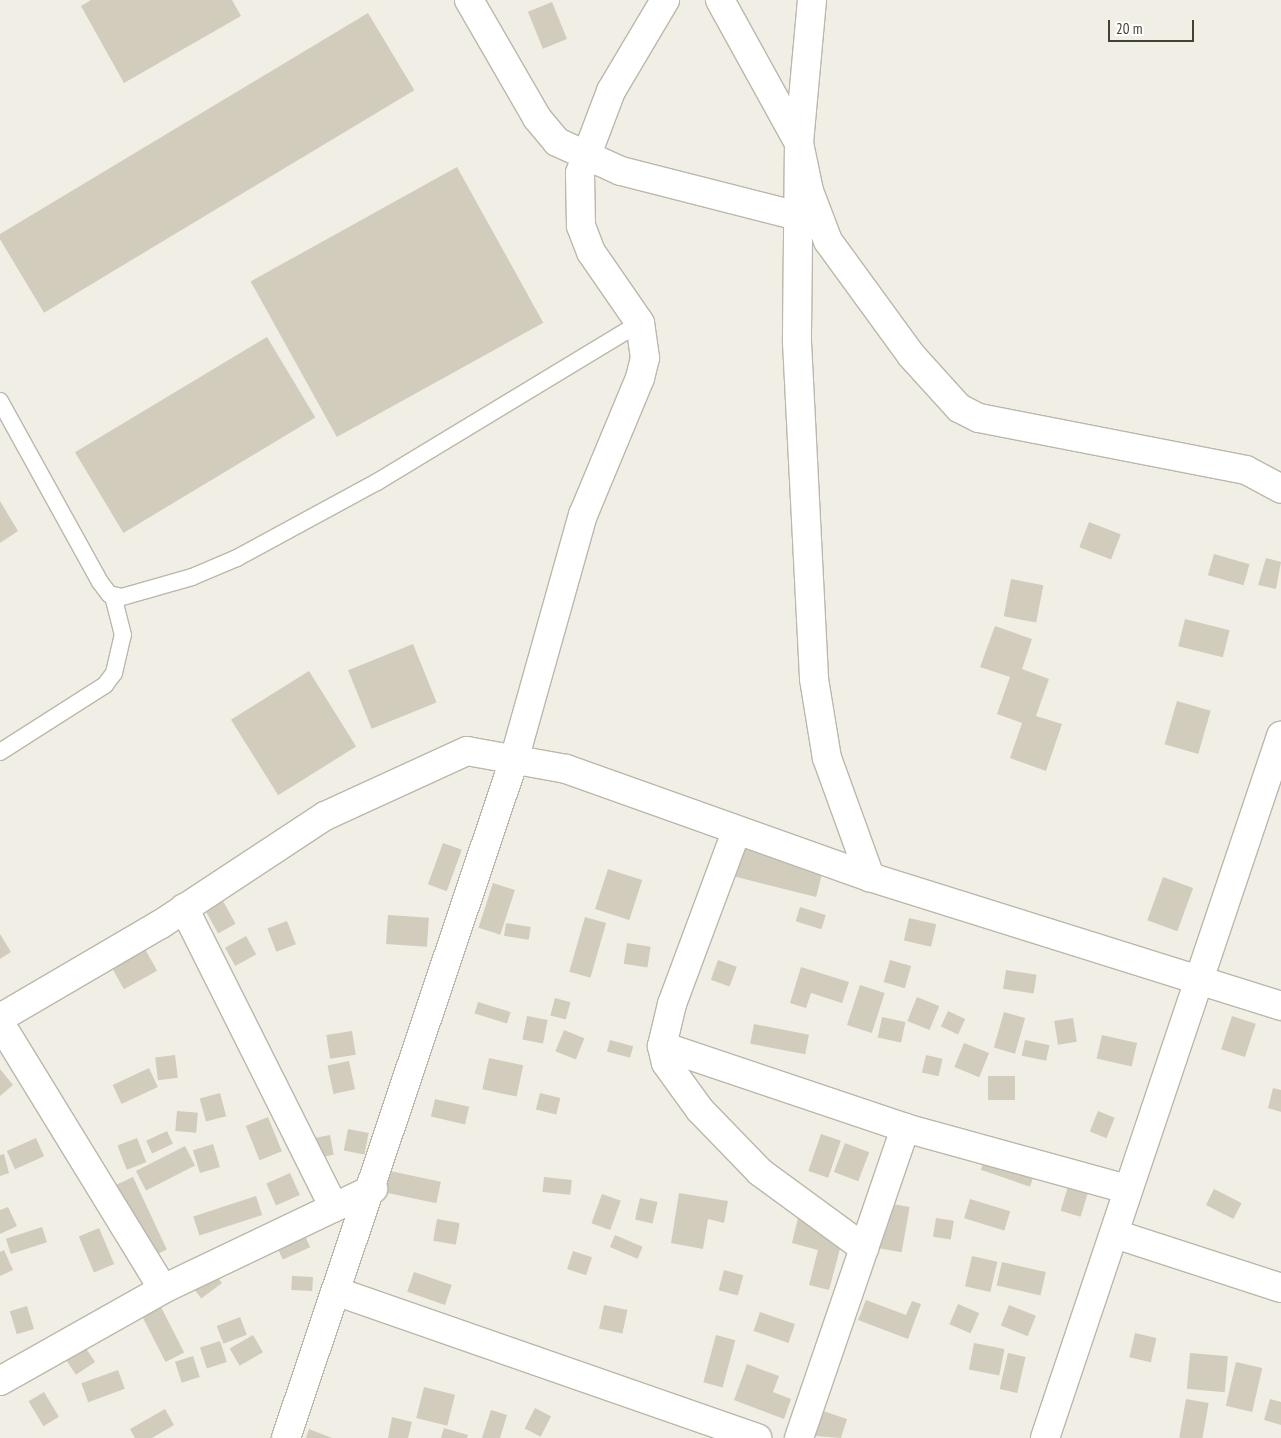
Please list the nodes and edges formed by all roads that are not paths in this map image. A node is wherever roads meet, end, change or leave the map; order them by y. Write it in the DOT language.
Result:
graph roads {
  1 [pos="468,0"];
  2 [pos="666,0"];
  3 [pos="720,0"];
  4 [pos="812,0"];
  5 [pos="799,143"];
  6 [pos="583,156"];
  7 [pos="797,216"];
  8 [pos="640,323"];
  9 [pos="0,401"];
  10 [pos="1281,489"];
  11 [pos="113,596"];
  12 [pos="1281,736"];
  13 [pos="0,752"];
  14 [pos="514,760"];
  15 [pos="736,832"];
  16 [pos="870,877"];
  17 [pos="184,908"];
  18 [pos="1199,979"];
  19 [pos="1281,1006"];
  20 [pos="0,1018"];
  21 [pos="0,1022"];
  22 [pos="662,1046"];
  23 [pos="905,1128"];
  24 [pos="1128,1189"];
  25 [pos="373,1190"];
  26 [pos="334,1208"];
  27 [pos="1115,1234"];
  28 [pos="864,1248"];
  29 [pos="1281,1288"];
  30 [pos="163,1289"];
  31 [pos="338,1292"];
  32 [pos="0,1381"];
  33 [pos="286,1438"];
  34 [pos="757,1438"];
  35 [pos="799,1438"];
  36 [pos="1045,1438"];
  1 -- 6 [label="street"];
  2 -- 6 [label="street"];
  3 -- 5 [label="street"];
  4 -- 5 [label="street"];
  5 -- 7 [label="street"];
  5 -- 10 [label="street"];
  6 -- 7 [label="street"];
  6 -- 8 [label="street"];
  7 -- 16 [label="street"];
  8 -- 11 [label="lane"];
  8 -- 14 [label="street"];
  9 -- 11 [label="lane"];
  11 -- 13 [label="lane"];
  12 -- 18 [label="street"];
  14 -- 15 [label="street"];
  14 -- 17 [label="street"];
  14 -- 25 [label="street"];
  15 -- 16 [label="street"];
  15 -- 22 [label="street"];
  16 -- 18 [label="street"];
  17 -- 20 [label="street"];
  17 -- 26 [label="street"];
  18 -- 19 [label="street"];
  18 -- 24 [label="street"];
  21 -- 30 [label="street"];
  22 -- 23 [label="street"];
  22 -- 28 [label="street"];
  23 -- 24 [label="street"];
  23 -- 28 [label="street"];
  24 -- 27 [label="street"];
  25 -- 26 [label="street"];
  25 -- 31 [label="street"];
  26 -- 30 [label="street"];
  27 -- 29 [label="street"];
  27 -- 36 [label="street"];
  28 -- 35 [label="street"];
  30 -- 32 [label="street"];
  31 -- 33 [label="street"];
  31 -- 34 [label="street"];
}
